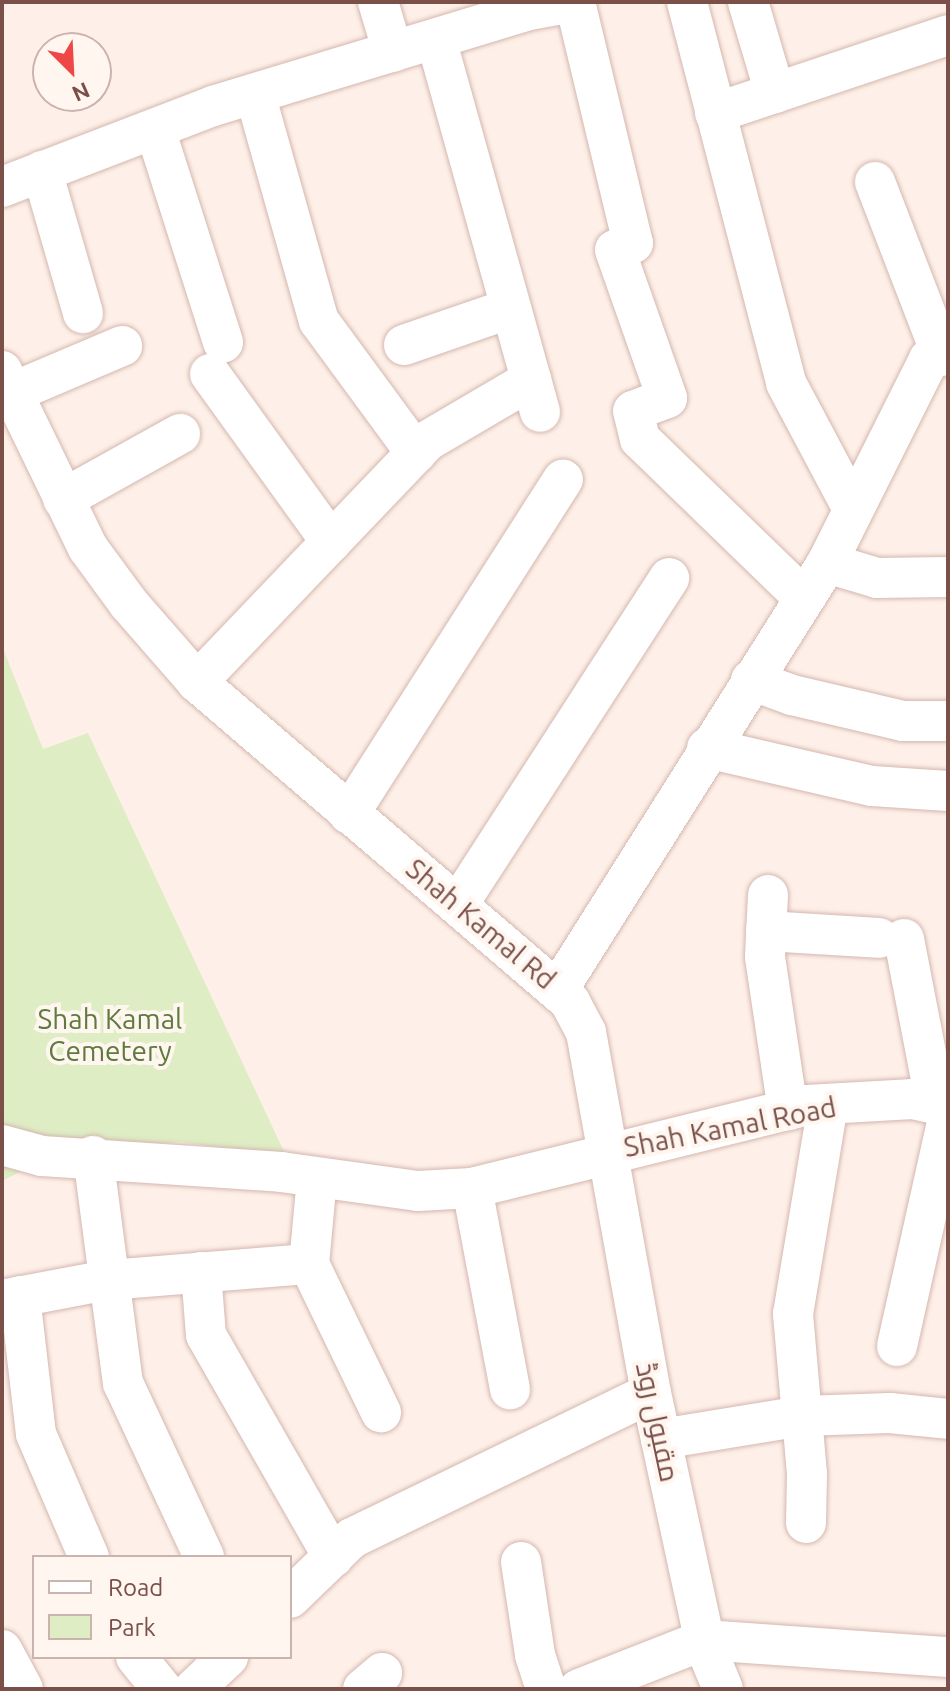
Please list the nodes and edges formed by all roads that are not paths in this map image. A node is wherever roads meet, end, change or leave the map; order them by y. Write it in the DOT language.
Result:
graph roads {
  1 [pos="378,2"];
  2 [pos="574,2"];
  3 [pos="687,2"];
  4 [pos="748,2"];
  5 [pos="948,35"];
  6 [pos="436,39"];
  7 [pos="393,52"];
  8 [pos="775,93"];
  9 [pos="255,94"];
  10 [pos="715,113"];
  11 [pos="155,129"];
  12 [pos="42,171"];
  13 [pos="875,182"];
  14 [pos="2,186"];
  15 [pos="511,308"];
  16 [pos="83,313"];
  17 [pos="404,345"];
  18 [pos="122,346"];
  19 [pos="945,355"];
  20 [pos="6,382"];
  21 [pos="180,434"];
  22 [pos="416,453"];
  23 [pos="563,480"];
  24 [pos="63,499"];
  25 [pos="853,509"];
  26 [pos="331,542"];
  27 [pos="827,563"];
  28 [pos="948,577"];
  29 [pos="669,578"];
  30 [pos="804,598"];
  31 [pos="751,680"];
  32 [pos="197,682"];
  33 [pos="948,721"];
  34 [pos="707,748"];
  35 [pos="948,791"];
  36 [pos="349,814"];
  37 [pos="459,903"];
  38 [pos="559,988"];
  39 [pos="939,1096"];
  40 [pos="828,1104"];
  41 [pos="788,1110"];
  42 [pos="2,1145"];
  43 [pos="607,1152"];
  44 [pos="93,1156"];
  45 [pos="317,1178"];
  46 [pos="472,1188"];
  47 [pos="309,1264"];
  48 [pos="201,1272"];
  49 [pos="108,1280"];
  50 [pos="11,1298"];
  51 [pos="897,1346"];
  52 [pos="510,1389"];
  53 [pos="651,1393"];
  54 [pos="381,1412"];
  55 [pos="802,1416"];
  56 [pos="948,1419"];
  57 [pos="661,1439"];
  58 [pos="806,1523"];
  59 [pos="88,1555"];
  60 [pos="203,1555"];
  61 [pos="333,1557"];
  62 [pos="521,1562"];
  63 [pos="292,1596"];
  64 [pos="704,1640"];
  65 [pos="2,1650"];
  66 [pos="948,1657"];
  67 [pos="138,1659"];
  68 [pos="226,1659"];
  69 [pos="23,1689"];
  70 [pos="162,1689"];
  71 [pos="194,1689"];
  72 [pos="546,1689"];
  73 [pos="579,1689"];
  74 [pos="723,1689"];
  1 -- 7 [label="street"];
  2 -- 6 [label="street"];
  2 -- 30 [label="street"];
  3 -- 10 [label="street"];
  4 -- 8 [label="street"];
  5 -- 8 [label="street"];
  6 -- 7 [label="street"];
  6 -- 15 [label="street"];
  7 -- 9 [label="street"];
  8 -- 10 [label="street"];
  9 -- 11 [label="street"];
  9 -- 22 [label="street"];
  10 -- 25 [label="street"];
  11 -- 12 [label="street"];
  11 -- 26 [label="street"];
  12 -- 14 [label="street"];
  12 -- 16 [label="street"];
  13 -- 19 [label="street"];
  15 -- 17 [label="street"];
  15 -- 22 [label="street"];
  18 -- 20 [label="street"];
  19 -- 25 [label="street"];
  20 -- 24 [label="street, Shah Kamal Rd"];
  21 -- 24 [label="street"];
  22 -- 26 [label="street"];
  23 -- 36 [label="street"];
  24 -- 32 [label="street, Shah Kamal Rd"];
  25 -- 27 [label="street"];
  26 -- 32 [label="street"];
  27 -- 28 [label="street"];
  27 -- 30 [label="street"];
  29 -- 37 [label="street"];
  30 -- 31 [label="street"];
  31 -- 33 [label="street"];
  31 -- 34 [label="street"];
  32 -- 36 [label="street, Shah Kamal Rd"];
  34 -- 35 [label="street"];
  34 -- 38 [label="street"];
  36 -- 37 [label="street, Shah Kamal Rd"];
  37 -- 38 [label="street, Shah Kamal Rd"];
  38 -- 43 [label="street, Shah Kamal Rd"];
  39 -- 40 [label="street, Shah Kamal Road"];
  39 -- 41 [label="street"];
  39 -- 51 [label="street"];
  40 -- 41 [label="street, Shah Kamal Road"];
  40 -- 55 [label="street"];
  41 -- 43 [label="street, Shah Kamal Road"];
  42 -- 44 [label="street"];
  43 -- 46 [label="street"];
  43 -- 53 [label="street, مقبول روڈ"];
  44 -- 45 [label="street"];
  44 -- 49 [label="street"];
  45 -- 46 [label="street"];
  45 -- 47 [label="street"];
  46 -- 52 [label="street"];
  47 -- 48 [label="street"];
  47 -- 54 [label="street"];
  48 -- 49 [label="street"];
  48 -- 61 [label="street"];
  49 -- 50 [label="street"];
  49 -- 60 [label="street"];
  50 -- 59 [label="street"];
  53 -- 57 [label="street, مقبول روڈ"];
  53 -- 61 [label="street"];
  55 -- 56 [label="street"];
  55 -- 57 [label="street"];
  55 -- 58 [label="street"];
  57 -- 64 [label="street, مقبول روڈ"];
  61 -- 63 [label="street"];
  62 -- 72 [label="street"];
  64 -- 66 [label="street"];
  64 -- 73 [label="street"];
  64 -- 74 [label="street, مقبول روڈ"];
  65 -- 69 [label="street"];
  67 -- 70 [label="street"];
  68 -- 71 [label="street"];
}
